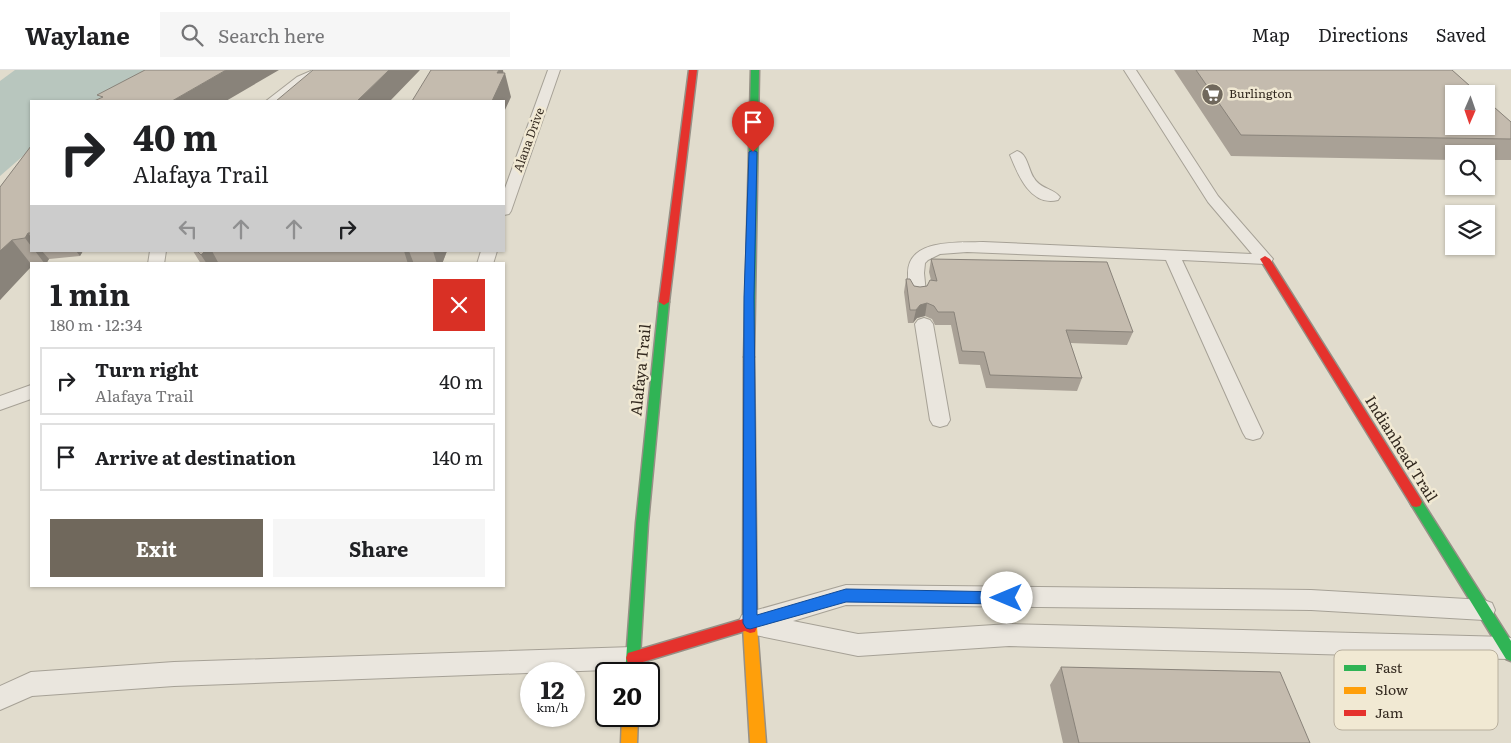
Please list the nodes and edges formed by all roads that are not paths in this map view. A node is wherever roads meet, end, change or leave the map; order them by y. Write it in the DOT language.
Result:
graph roads {
  1 [pos="323,70"];
  2 [pos="554,70"];
  3 [pos="693,70"];
  4 [pos="756,70"];
  5 [pos="1130,70"];
  6 [pos="273,100"];
  7 [pos="1017,155"];
  8 [pos="1053,197"];
  9 [pos="505,208"];
  10 [pos="1173,257"];
  11 [pos="1265,259"];
  12 [pos="918,293"];
  13 [pos="924,324"];
  14 [pos="30,392"];
  15 [pos="0,402"];
  16 [pos="940,420"];
  17 [pos="1253,433"];
  18 [pos="1484,610"];
  19 [pos="750,623"];
  20 [pos="1507,642"];
  21 [pos="632,662"];
  22 [pos="643,662"];
  23 [pos="595,667"];
  24 [pos="0,698"];
  25 [pos="630,727"];
  26 [pos="629,743"];
  27 [pos="758,743"];
  1 -- 6 [label="lane"];
  2 -- 9 [label="lane, Alana Drive"];
  3 -- 21 [label="main road, Alafaya Trail"];
  4 -- 19 [label="main road"];
  5 -- 11 [label="lane"];
  7 -- 8 [label="lane"];
  10 -- 11 [label="lane"];
  10 -- 12 [label="lane"];
  10 -- 17 [label="lane"];
  11 -- 18 [label="main road, Indianhead Trail"];
  13 -- 16 [label="lane"];
  14 -- 15 [label="lane"];
  18 -- 19 [label="lane"];
  18 -- 20 [label="main road, Indianhead Trail"];
  19 -- 20 [label="lane"];
  19 -- 22 [label="main road"];
  19 -- 27 [label="main road"];
  23 -- 24 [label="lane"];
  25 -- 26 [label="main road"];
}
